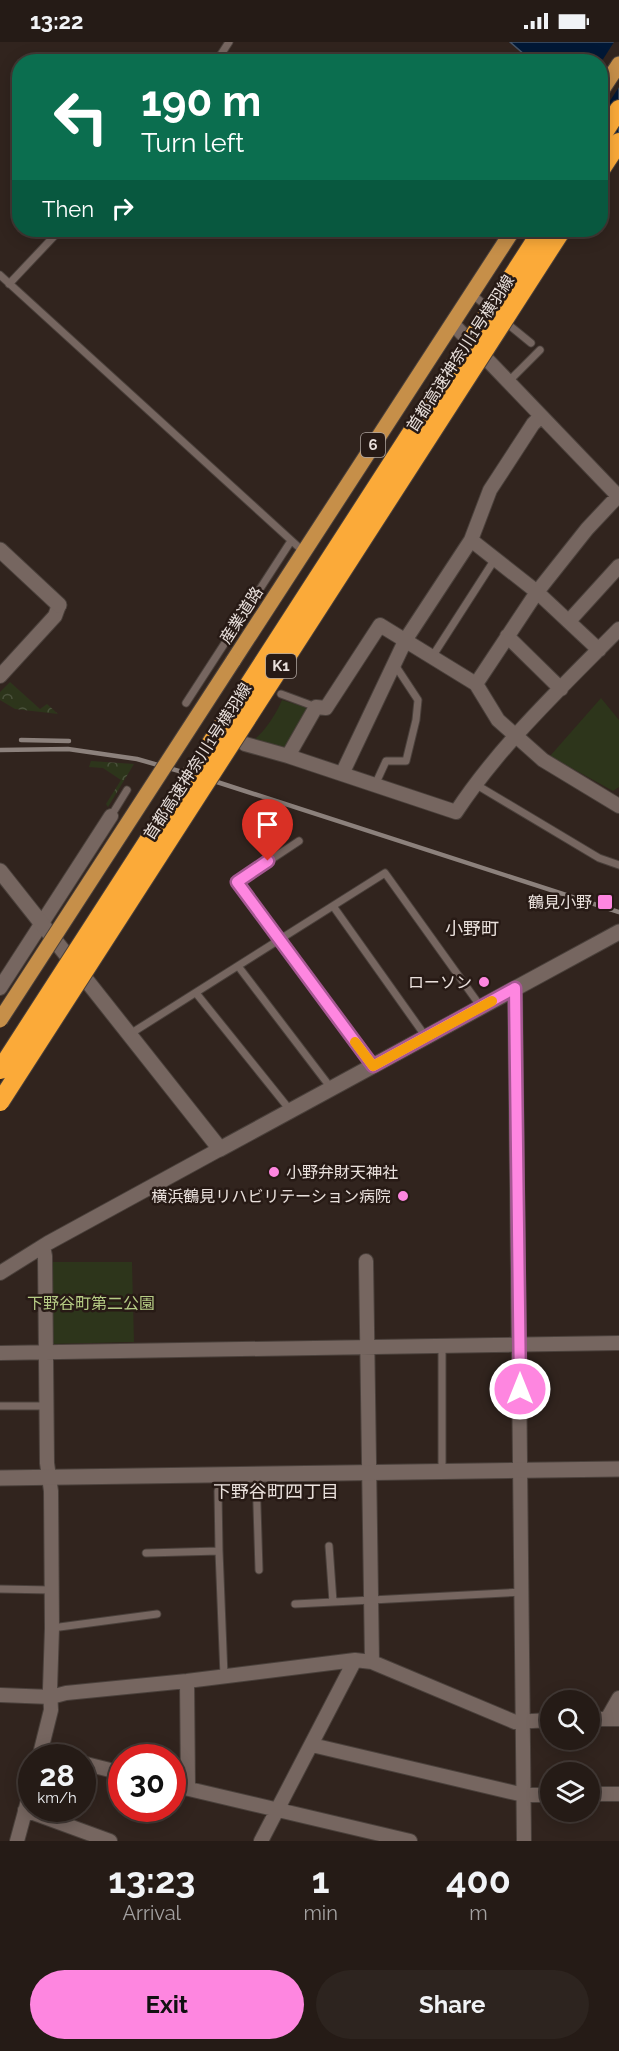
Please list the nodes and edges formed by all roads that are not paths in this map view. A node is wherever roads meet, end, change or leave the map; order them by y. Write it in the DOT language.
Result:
graph roads {
  1 [pos="619,64"];
  2 [pos="608,81"];
  3 [pos="619,109"];
  4 [pos="608,126"];
  5 [pos="619,142"];
  6 [pos="608,159"];
  7 [pos="53,237"];
  8 [pos="508,237"];
  9 [pos="537,237"];
  10 [pos="557,237"];
  11 [pos="0,275"];
  12 [pos="9,284"];
  13 [pos="471,294"];
  14 [pos="453,324"];
  15 [pos="531,343"];
  16 [pos="540,350"];
  17 [pos="508,382"];
  18 [pos="540,417"];
  19 [pos="618,497"];
  20 [pos="471,540"];
  21 [pos="291,541"];
  22 [pos="0,550"];
  23 [pos="304,552"];
  24 [pos="495,559"];
  25 [pos="619,566"];
  26 [pos="537,592"];
  27 [pos="59,605"];
  28 [pos="569,621"];
  29 [pos="619,629"];
  30 [pos="507,636"];
  31 [pos="406,639"];
  32 [pos="598,650"];
  33 [pos="432,657"];
  34 [pos="393,663"];
  35 [pos="0,676"];
  36 [pos="476,684"];
  37 [pos="561,689"];
  38 [pos="281,694"];
  39 [pos="186,703"];
  40 [pos="316,707"];
  41 [pos="517,736"];
  42 [pos="245,744"];
  43 [pos="288,756"];
  44 [pos="342,774"];
  45 [pos="474,784"];
  46 [pos="375,785"];
  47 [pos="127,790"];
  48 [pos="619,806"];
  49 [pos="111,816"];
  50 [pos="299,841"];
  51 [pos="619,865"];
  52 [pos="0,871"];
  53 [pos="5,887"];
  54 [pos="333,906"];
  55 [pos="41,923"];
  56 [pos="619,932"];
  57 [pos="280,939"];
  58 [pos="238,966"];
  59 [pos="0,988"];
  60 [pos="515,988"];
  61 [pos="196,993"];
  62 [pos="480,1007"];
  63 [pos="0,1020"];
  64 [pos="130,1034"];
  65 [pos="426,1037"];
  66 [pos="373,1066"];
  67 [pos="0,1070"];
  68 [pos="331,1088"];
  69 [pos="0,1102"];
  70 [pos="290,1110"];
  71 [pos="220,1149"];
  72 [pos="43,1246"];
  73 [pos="366,1261"];
  74 [pos="0,1274"];
  75 [pos="619,1343"];
  76 [pos="520,1345"];
  77 [pos="442,1346"];
  78 [pos="369,1347"];
  79 [pos="46,1352"];
  80 [pos="0,1353"];
  81 [pos="46,1406"];
  82 [pos="0,1407"];
  83 [pos="619,1469"];
  84 [pos="521,1471"];
  85 [pos="442,1472"];
  86 [pos="256,1473"];
  87 [pos="370,1473"];
  88 [pos="0,1478"];
  89 [pos="49,1478"];
  90 [pos="218,1491"];
  91 [pos="329,1546"];
  92 [pos="219,1551"];
  93 [pos="146,1553"];
  94 [pos="259,1570"];
  95 [pos="0,1589"];
  96 [pos="52,1590"];
  97 [pos="523,1592"];
  98 [pos="370,1600"];
  99 [pos="333,1602"];
  100 [pos="295,1604"];
  101 [pos="157,1614"];
  102 [pos="52,1628"];
  103 [pos="355,1660"];
  104 [pos="372,1662"];
  105 [pos="224,1676"];
  106 [pos="187,1681"];
  107 [pos="0,1695"];
  108 [pos="51,1697"];
  109 [pos="619,1698"];
  110 [pos="613,1719"];
  111 [pos="540,1720"];
  112 [pos="523,1721"];
  113 [pos="43,1744"];
  114 [pos="312,1744"];
  115 [pos="188,1788"];
  116 [pos="600,1794"];
  117 [pos="619,1794"];
  118 [pos="524,1795"];
  119 [pos="540,1795"];
  120 [pos="277,1809"];
  121 [pos="22,1822"];
  122 [pos="58,1822"];
  123 [pos="17,1841"];
  124 [pos="110,1841"];
  125 [pos="261,1841"];
  126 [pos="410,1841"];
  127 [pos="524,1841"];
  1 -- 2 [label="main road"];
  3 -- 4 [label="highway"];
  5 -- 6 [label="highway"];
  7 -- 12 [label="lane"];
  8 -- 13 [label="main road, 産業道路 / 6"];
  9 -- 67 [label="highway, 首都高速神奈川1号横羽線 / K1, bridge"];
  10 -- 69 [label="highway, 首都高速神奈川1号横羽線 / K1, bridge"];
  11 -- 12 [label="lane"];
  12 -- 21 [label="lane"];
  13 -- 14 [label="main road, 産業道路 / 6"];
  13 -- 15 [label="lane"];
  14 -- 17 [label="street"];
  14 -- 23 [label="main road, 産業道路 / 6"];
  16 -- 17 [label="lane"];
  17 -- 18 [label="street"];
  18 -- 19 [label="street"];
  18 -- 20 [label="street"];
  19 -- 26 [label="street"];
  20 -- 24 [label="street"];
  20 -- 31 [label="street"];
  21 -- 23 [label="lane"];
  21 -- 39 [label="lane"];
  22 -- 27 [label="street"];
  23 -- 63 [label="main road, 産業道路 / 6, bridge"];
  24 -- 26 [label="street"];
  24 -- 33 [label="lane"];
  25 -- 28 [label="street"];
  26 -- 28 [label="street"];
  26 -- 30 [label="street"];
  27 -- 35 [label="street"];
  28 -- 32 [label="street"];
  29 -- 32 [label="street"];
  30 -- 36 [label="street"];
  30 -- 37 [label="street"];
  31 -- 33 [label="street"];
  31 -- 34 [label="street"];
  31 -- 40 [label="street"];
  32 -- 37 [label="street"];
  33 -- 36 [label="street"];
  34 -- 44 [label="street"];
  34 -- 46 [label="lane"];
  36 -- 41 [label="street"];
  37 -- 41 [label="street"];
  38 -- 40 [label="lane"];
  40 -- 43 [label="street"];
  41 -- 45 [label="street"];
  41 -- 48 [label="street"];
  42 -- 43 [label="street"];
  43 -- 44 [label="street"];
  44 -- 46 [label="street"];
  45 -- 46 [label="street"];
  45 -- 51 [label="lane"];
  47 -- 49 [label="lane"];
  49 -- 55 [label="street"];
  50 -- 57 [label="lane"];
  52 -- 53 [label="street"];
  53 -- 55 [label="street"];
  54 -- 57 [label="lane"];
  54 -- 62 [label="lane"];
  54 -- 65 [label="lane"];
  55 -- 59 [label="street"];
  55 -- 64 [label="street"];
  56 -- 60 [label="street"];
  57 -- 58 [label="lane"];
  57 -- 66 [label="lane"];
  58 -- 61 [label="lane"];
  58 -- 68 [label="lane"];
  60 -- 62 [label="street"];
  60 -- 76 [label="street"];
  61 -- 64 [label="lane"];
  61 -- 70 [label="lane"];
  62 -- 65 [label="street"];
  64 -- 71 [label="street"];
  65 -- 66 [label="street"];
  66 -- 68 [label="street"];
  68 -- 70 [label="street"];
  70 -- 71 [label="street"];
  71 -- 72 [label="street"];
  72 -- 74 [label="street"];
  72 -- 79 [label="street"];
  73 -- 78 [label="street"];
  75 -- 76 [label="street"];
  76 -- 77 [label="street"];
  76 -- 84 [label="street"];
  77 -- 78 [label="street"];
  77 -- 85 [label="lane"];
  78 -- 79 [label="street"];
  78 -- 87 [label="street"];
  79 -- 80 [label="street"];
  79 -- 81 [label="street"];
  81 -- 82 [label="lane"];
  81 -- 89 [label="street"];
  83 -- 84 [label="street"];
  84 -- 85 [label="street"];
  84 -- 97 [label="street"];
  85 -- 87 [label="street"];
  86 -- 87 [label="street"];
  86 -- 89 [label="street"];
  86 -- 94 [label="lane"];
  87 -- 98 [label="street"];
  88 -- 89 [label="street"];
  89 -- 96 [label="street"];
  90 -- 92 [label="lane"];
  91 -- 99 [label="lane"];
  92 -- 93 [label="lane"];
  92 -- 105 [label="lane"];
  95 -- 96 [label="lane"];
  96 -- 102 [label="street"];
  97 -- 98 [label="lane"];
  97 -- 112 [label="street"];
  98 -- 99 [label="lane"];
  98 -- 104 [label="street"];
  99 -- 100 [label="lane"];
  101 -- 102 [label="lane"];
  102 -- 108 [label="street"];
  103 -- 104 [label="street"];
  103 -- 105 [label="street"];
  103 -- 114 [label="street"];
  104 -- 112 [label="street"];
  105 -- 106 [label="street"];
  106 -- 108 [label="street"];
  106 -- 115 [label="street"];
  107 -- 108 [label="street"];
  108 -- 113 [label="street"];
  109 -- 110 [label="street"];
  111 -- 112 [label="street"];
  112 -- 118 [label="street"];
  114 -- 118 [label="street"];
  114 -- 120 [label="street"];
  115 -- 120 [label="street"];
  116 -- 117 [label="street"];
  118 -- 119 [label="street"];
  118 -- 127 [label="street"];
  120 -- 125 [label="street"];
  120 -- 126 [label="street"];
  121 -- 123 [label="street"];
  122 -- 124 [label="street"];
}
